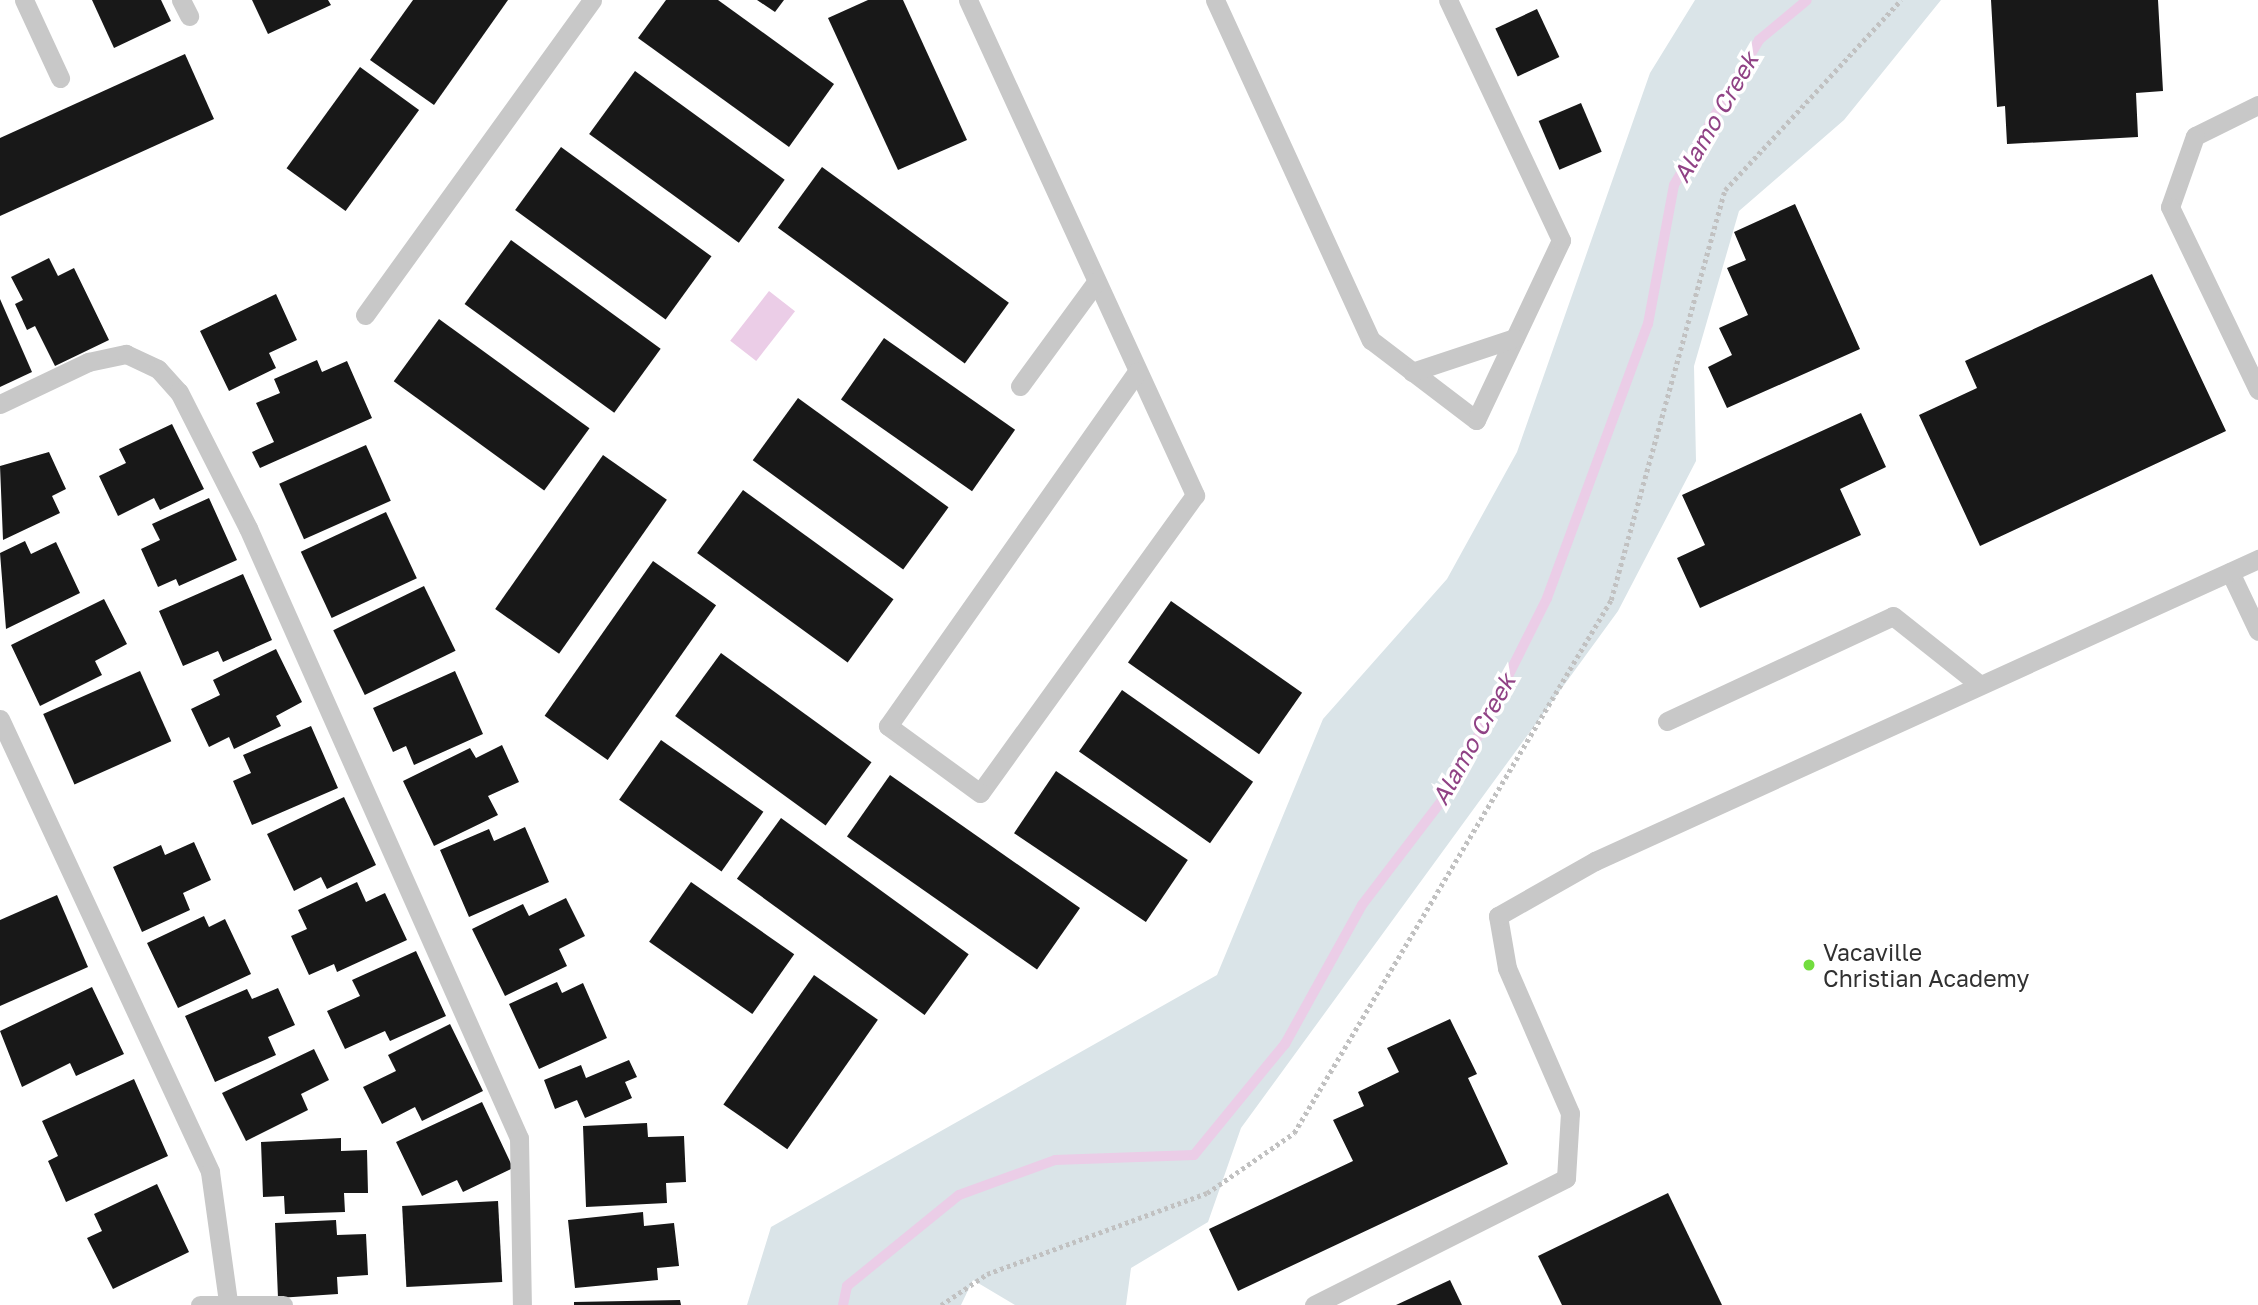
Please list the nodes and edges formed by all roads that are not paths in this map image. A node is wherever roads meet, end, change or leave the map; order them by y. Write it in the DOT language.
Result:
graph roads {
  1 [pos="24,0"];
  2 [pos="592,0"];
  3 [pos="968,0"];
  4 [pos="1215,0"];
  5 [pos="1448,0"];
  6 [pos="60,78"];
  7 [pos="2258,105"];
  8 [pos="1096,282"];
  9 [pos="365,315"];
  10 [pos="1514,338"];
  11 [pos="1137,372"];
  12 [pos="1412,372"];
  13 [pos="1020,386"];
  14 [pos="2258,390"];
  15 [pos="0,404"];
  16 [pos="2258,559"];
  17 [pos="2230,572"];
  18 [pos="2258,631"];
  19 [pos="1980,685"];
  20 [pos="0,719"];
  21 [pos="1667,721"];
  22 [pos="228,1302"];
  23 [pos="200,1305"];
  24 [pos="283,1305"];
  25 [pos="522,1305"];
  26 [pos="1314,1305"];
  1 -- 6 [label="lane"];
  2 -- 9 [label="lane"];
  3 -- 8 [label="lane"];
  4 -- 12 [label="lane"];
  5 -- 10 [label="lane"];
  7 -- 14 [label="lane"];
  8 -- 11 [label="lane"];
  8 -- 13 [label="lane"];
  10 -- 12 [label="lane"];
  10 -- 12 [label="lane"];
  11 -- 11 [label="lane"];
  15 -- 25 [label="lane"];
  16 -- 17 [label="lane"];
  17 -- 18 [label="lane"];
  17 -- 19 [label="lane"];
  19 -- 21 [label="lane"];
  19 -- 26 [label="lane"];
  20 -- 22 [label="lane"];
  22 -- 23 [label="lane"];
  22 -- 24 [label="lane"];
}
